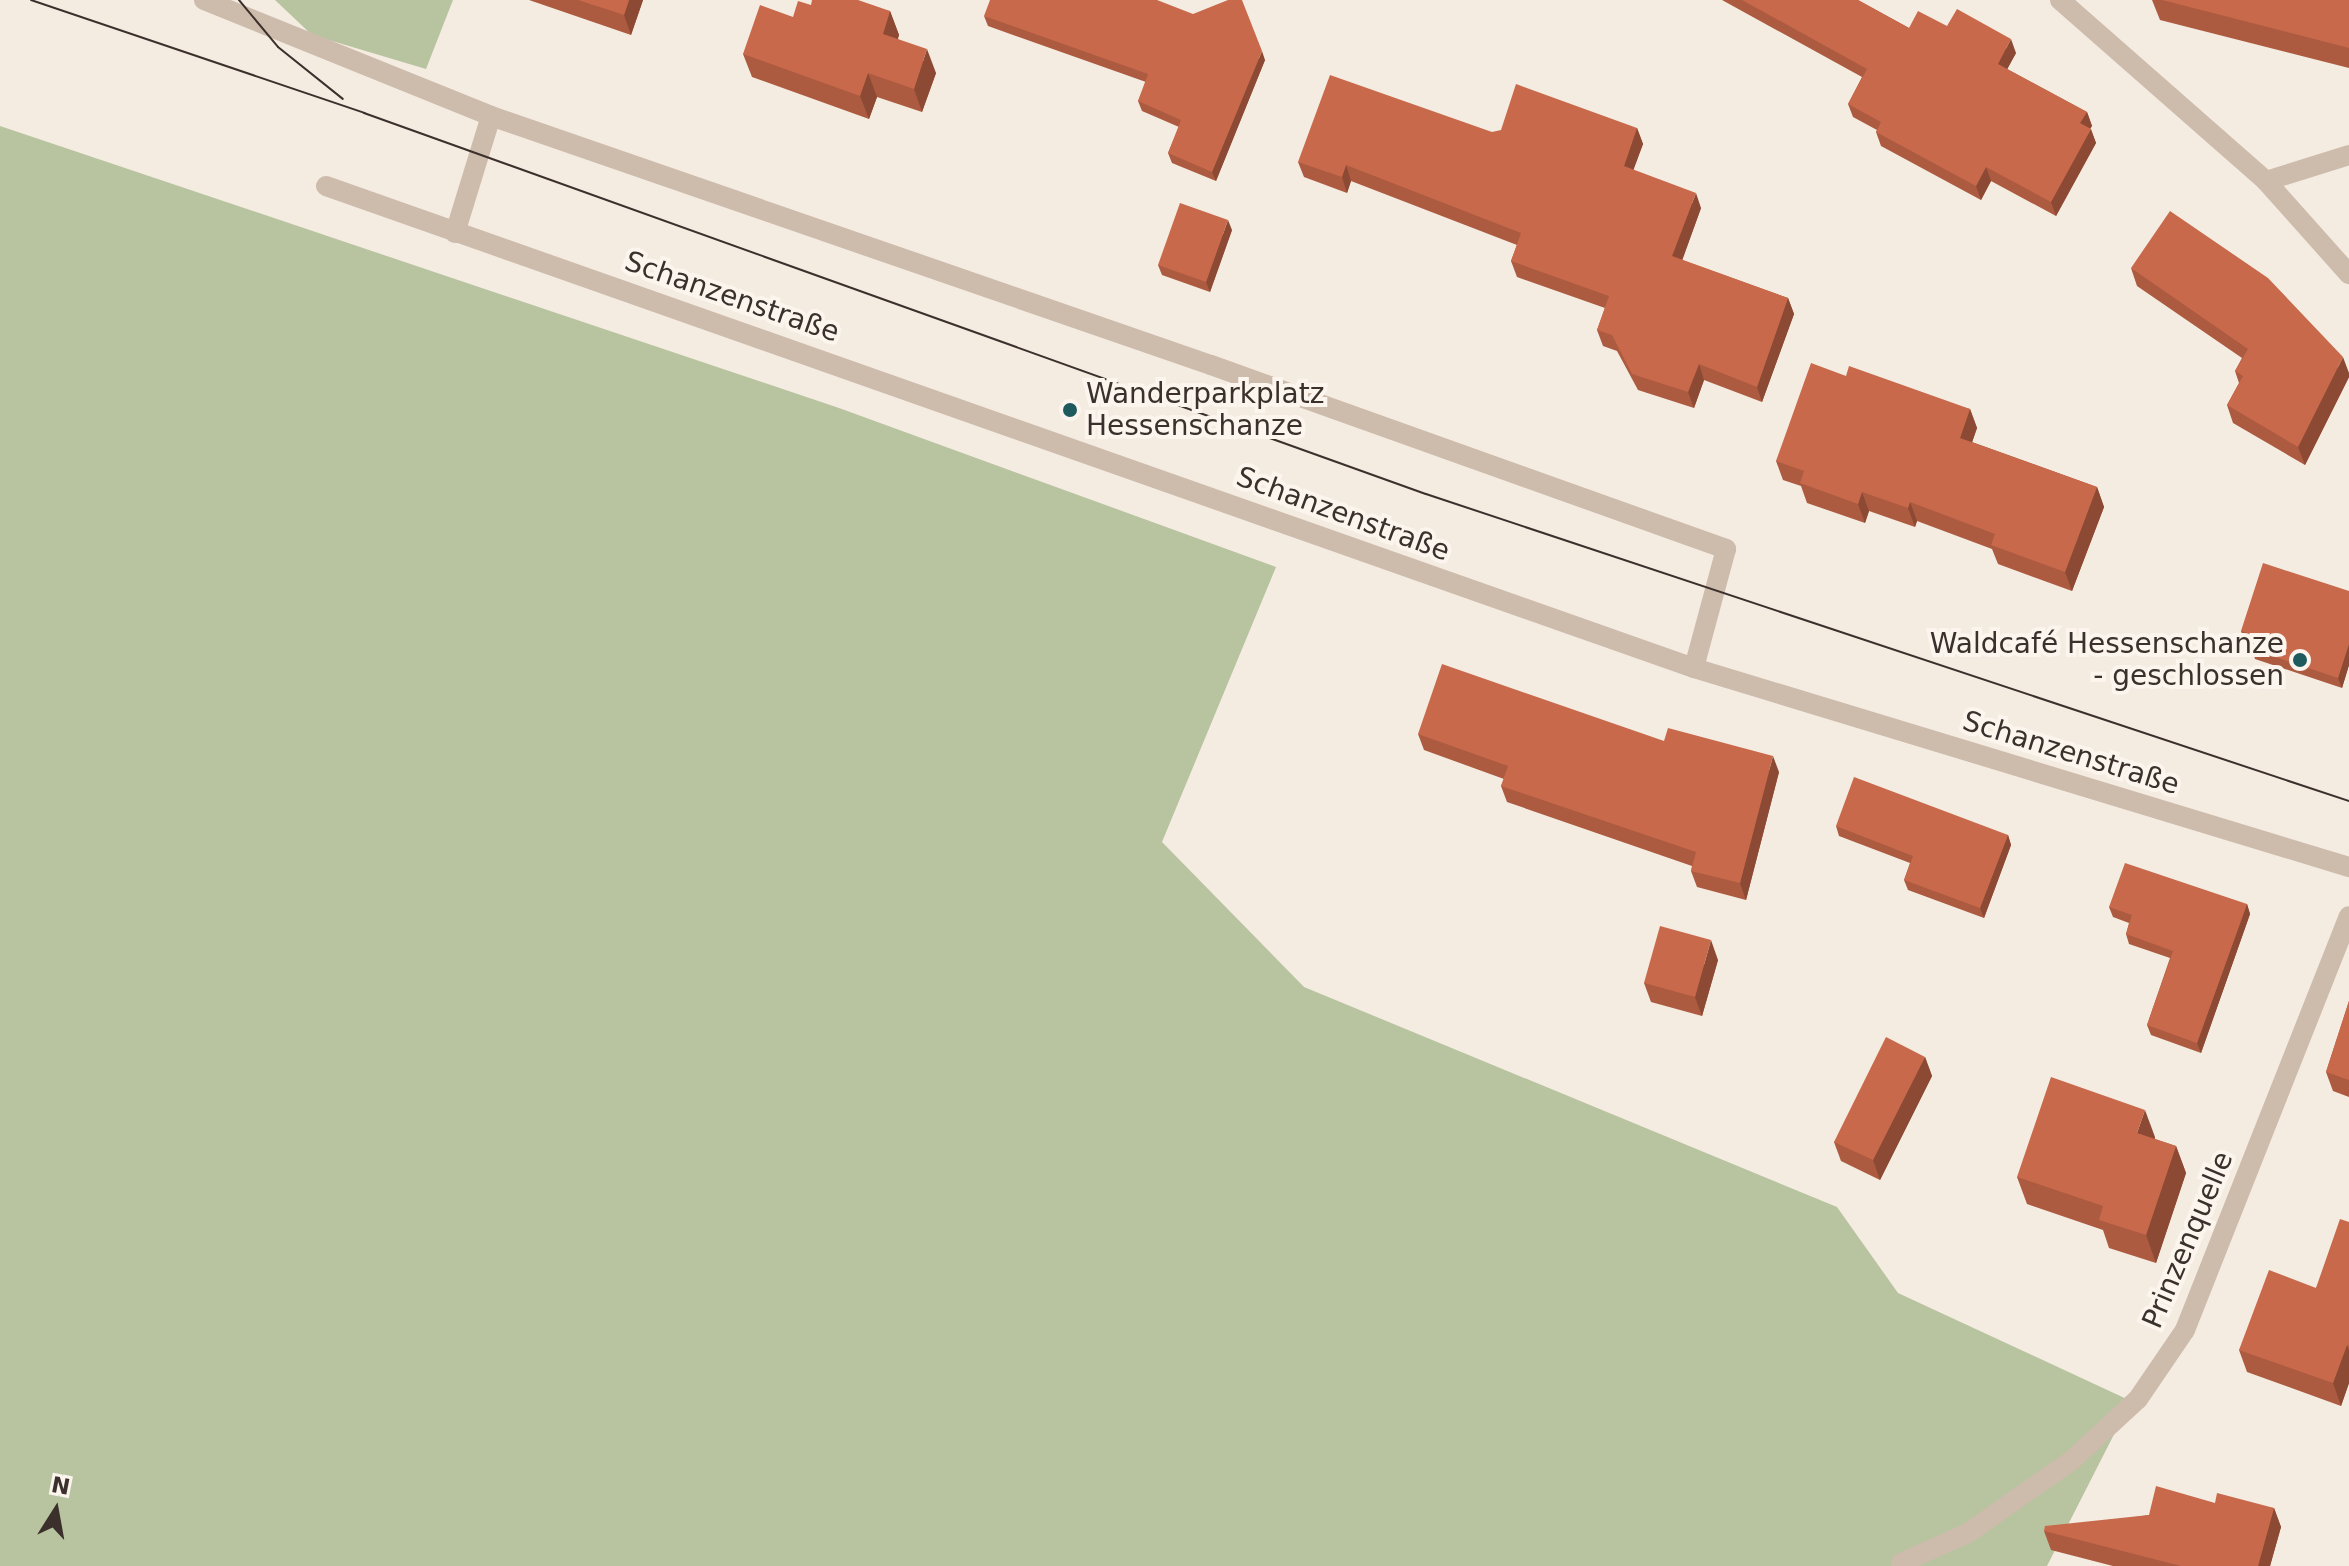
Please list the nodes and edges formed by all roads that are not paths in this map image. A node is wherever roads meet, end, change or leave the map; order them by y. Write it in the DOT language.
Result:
graph roads {
  1 [pos="204,0"];
  2 [pos="2060,0"];
  3 [pos="491,116"];
  4 [pos="2349,155"];
  5 [pos="2266,181"];
  6 [pos="326,186"];
  7 [pos="455,233"];
  8 [pos="2349,274"];
  9 [pos="1694,668"];
  10 [pos="2349,867"];
  11 [pos="2349,916"];
  12 [pos="1901,1563"];
  1 -- 3 [label="street"];
  2 -- 5 [label="street"];
  3 -- 7 [label="street"];
  3 -- 9 [label="street"];
  4 -- 5 [label="street"];
  5 -- 8 [label="street"];
  6 -- 7 [label="street, Schanzenstraße"];
  7 -- 9 [label="street, Schanzenstraße"];
  9 -- 10 [label="street, Schanzenstraße"];
  11 -- 12 [label="street, Prinzenquelle"];
}
